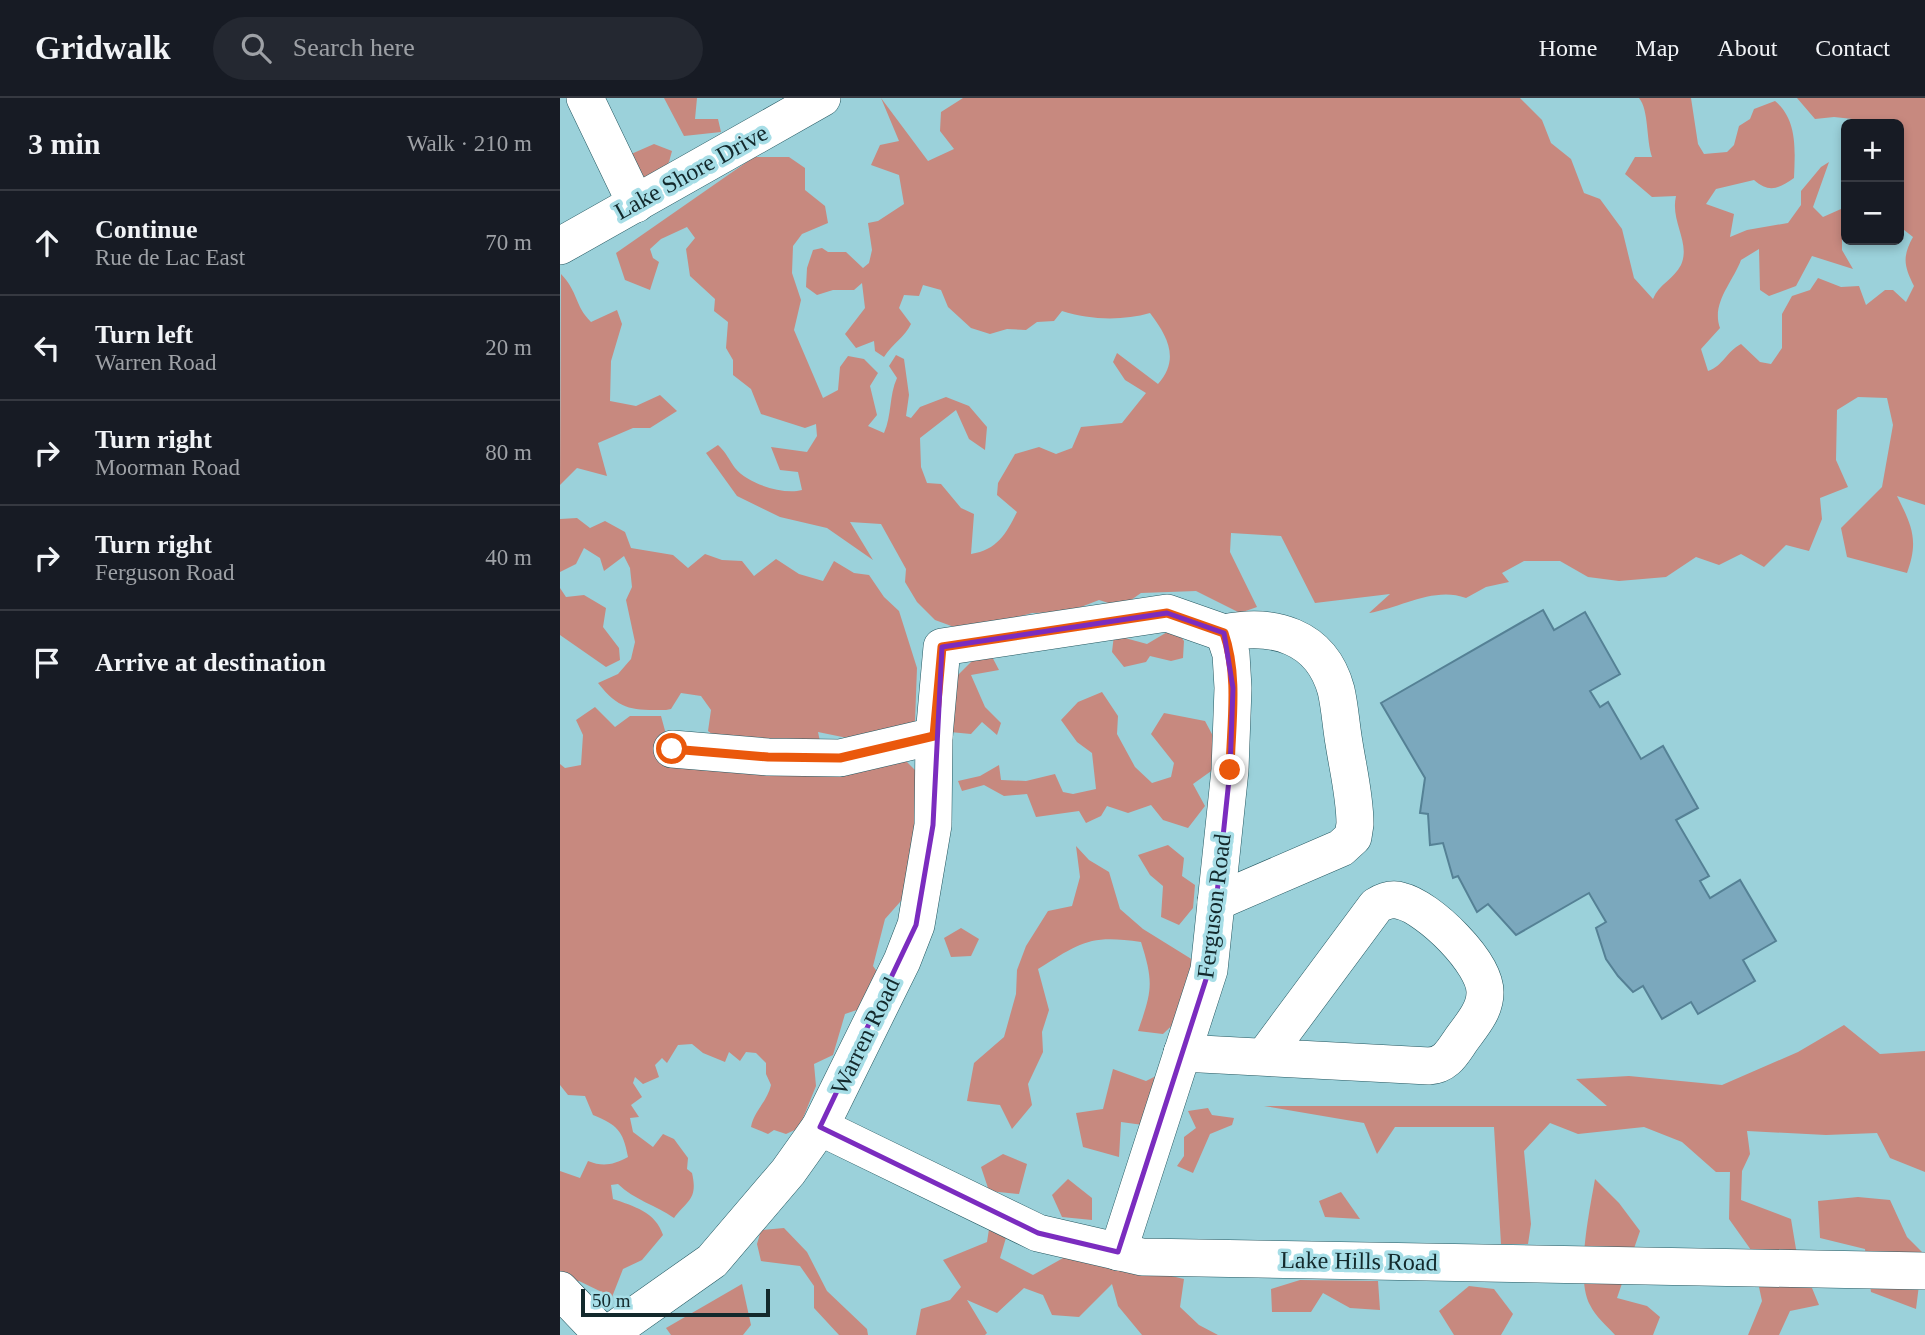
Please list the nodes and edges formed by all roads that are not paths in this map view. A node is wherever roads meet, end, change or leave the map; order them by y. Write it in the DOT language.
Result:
graph roads {
  1 [pos="585,98"];
  2 [pos="822,98"];
  3 [pos="636,204"];
  4 [pos="560,246"];
  5 [pos="1224,633"];
  6 [pos="934,736"];
  7 [pos="672,749"];
  8 [pos="1216,902"];
  9 [pos="1182,1053"];
  10 [pos="1264,1057"];
  11 [pos="820,1126"];
  12 [pos="1118,1252"];
  13 [pos="1925,1271"];
  14 [pos="560,1290"];
  15 [pos="605,1335"];
  1 -- 3 [label="street"];
  2 -- 3 [label="street, Lake Shore Drive"];
  3 -- 4 [label="street, Lake Shore Drive"];
  5 -- 6 [label="street, Warren Road"];
  5 -- 8 [label="street, Ferguson Road"];
  5 -- 8 [label="street"];
  6 -- 7 [label="street"];
  6 -- 11 [label="street, Warren Road"];
  8 -- 9 [label="street, Ferguson Road"];
  9 -- 10 [label="street"];
  9 -- 12 [label="street, Ferguson Road"];
  10 -- 10 [label="street"];
  11 -- 12 [label="street, Lake Hills Road"];
  11 -- 15 [label="street, Warren Road"];
  12 -- 13 [label="street, Lake Hills Road"];
  14 -- 15 [label="street"];
}
